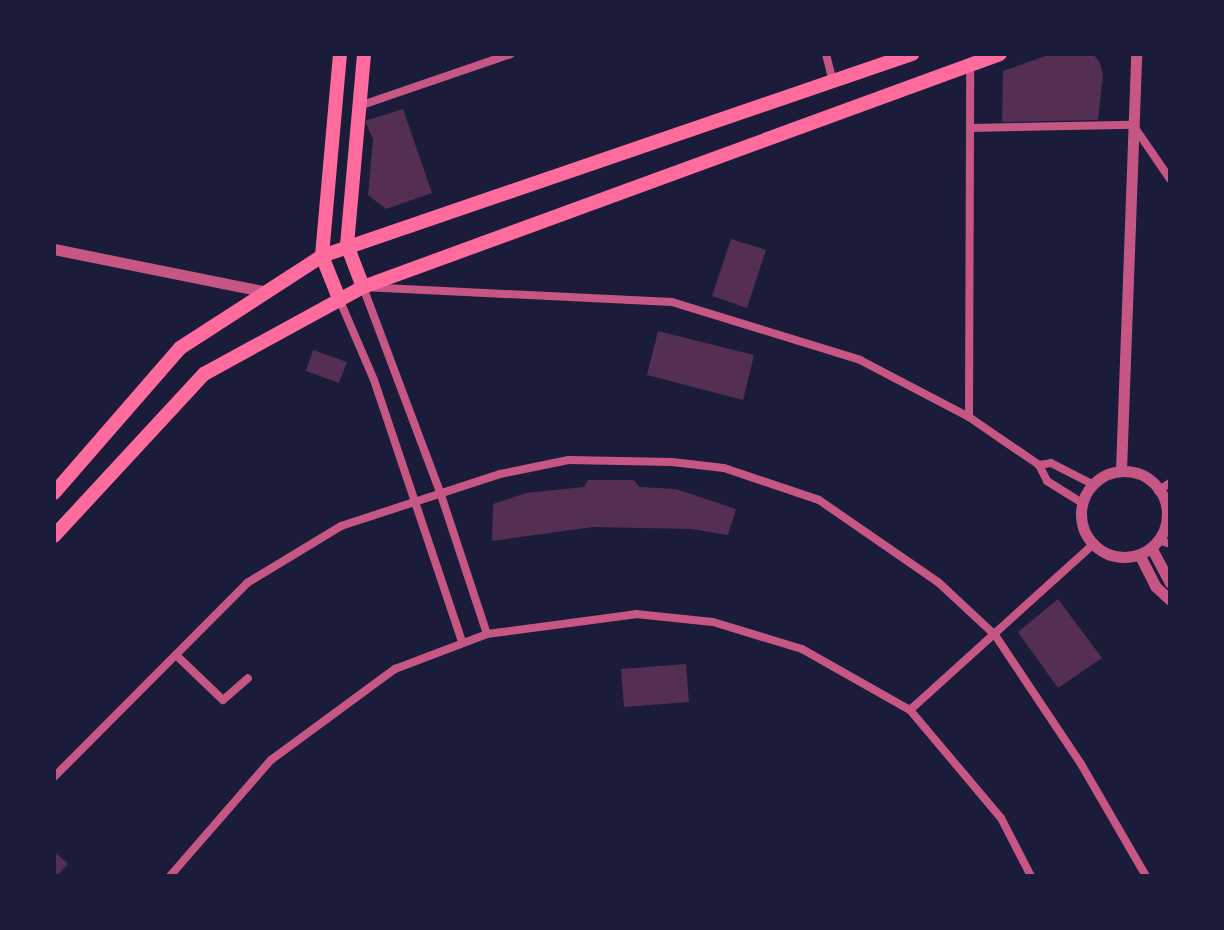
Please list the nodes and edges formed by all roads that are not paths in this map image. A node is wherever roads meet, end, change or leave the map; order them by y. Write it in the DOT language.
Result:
graph roads {
  1 [pos="340,54"];
  2 [pos="364,54"];
  3 [pos="511,54"];
  4 [pos="826,54"];
  5 [pos="912,54"];
  6 [pos="1000,54"];
  7 [pos="1136,54"];
  8 [pos="970,63"];
  9 [pos="833,83"];
  10 [pos="362,105"];
  11 [pos="1133,125"];
  12 [pos="970,128"];
  13 [pos="1170,179"];
  14 [pos="347,245"];
  15 [pos="54,249"];
  16 [pos="322,256"];
  17 [pos="363,287"];
  18 [pos="263,291"];
  19 [pos="340,301"];
  20 [pos="969,417"];
  21 [pos="1039,465"];
  22 [pos="1121,470"];
  23 [pos="1090,483"];
  24 [pos="1170,483"];
  25 [pos="1158,491"];
  26 [pos="440,492"];
  27 [pos="54,493"];
  28 [pos="415,500"];
  29 [pos="1080,502"];
  30 [pos="1169,527"];
  31 [pos="54,536"];
  32 [pos="1095,543"];
  33 [pos="1161,545"];
  34 [pos="1140,556"];
  35 [pos="1169,591"];
  36 [pos="487,634"];
  37 [pos="995,635"];
  38 [pos="462,641"];
  39 [pos="176,655"];
  40 [pos="248,678"];
  41 [pos="910,710"];
  42 [pos="54,777"];
  43 [pos="170,876"];
  44 [pos="1031,876"];
  45 [pos="1146,876"];
  1 -- 16 [label="main road"];
  2 -- 10 [label="main road"];
  3 -- 10 [label="street"];
  4 -- 9 [label="street"];
  5 -- 9 [label="main road"];
  6 -- 8 [label="main road"];
  7 -- 11 [label="street"];
  8 -- 12 [label="street"];
  8 -- 17 [label="main road"];
  9 -- 14 [label="main road"];
  10 -- 14 [label="main road"];
  11 -- 12 [label="street"];
  11 -- 13 [label="street"];
  11 -- 22 [label="street"];
  12 -- 20 [label="street"];
  14 -- 16 [label="main road"];
  14 -- 17 [label="main road"];
  15 -- 18 [label="street"];
  16 -- 18 [label="main road"];
  16 -- 19 [label="main road"];
  17 -- 19 [label="main road"];
  17 -- 20 [label="street"];
  17 -- 26 [label="street"];
  18 -- 27 [label="main road"];
  19 -- 28 [label="street"];
  19 -- 31 [label="main road"];
  20 -- 21 [label="street"];
  21 -- 23 [label="street"];
  21 -- 29 [label="street"];
  22 -- 23 [label="street"];
  22 -- 25 [label="street"];
  23 -- 29 [label="street"];
  24 -- 25 [label="street"];
  25 -- 30 [label="street"];
  26 -- 28 [label="street"];
  26 -- 36 [label="street"];
  26 -- 37 [label="street"];
  28 -- 38 [label="street"];
  28 -- 39 [label="street"];
  29 -- 32 [label="street"];
  30 -- 33 [label="street"];
  32 -- 34 [label="street"];
  32 -- 37 [label="street"];
  33 -- 34 [label="street"];
  33 -- 35 [label="street"];
  34 -- 35 [label="street"];
  36 -- 38 [label="street"];
  36 -- 41 [label="street"];
  37 -- 41 [label="street"];
  37 -- 45 [label="street"];
  38 -- 43 [label="street"];
  39 -- 40 [label="street"];
  39 -- 42 [label="street"];
  41 -- 44 [label="street"];
}
